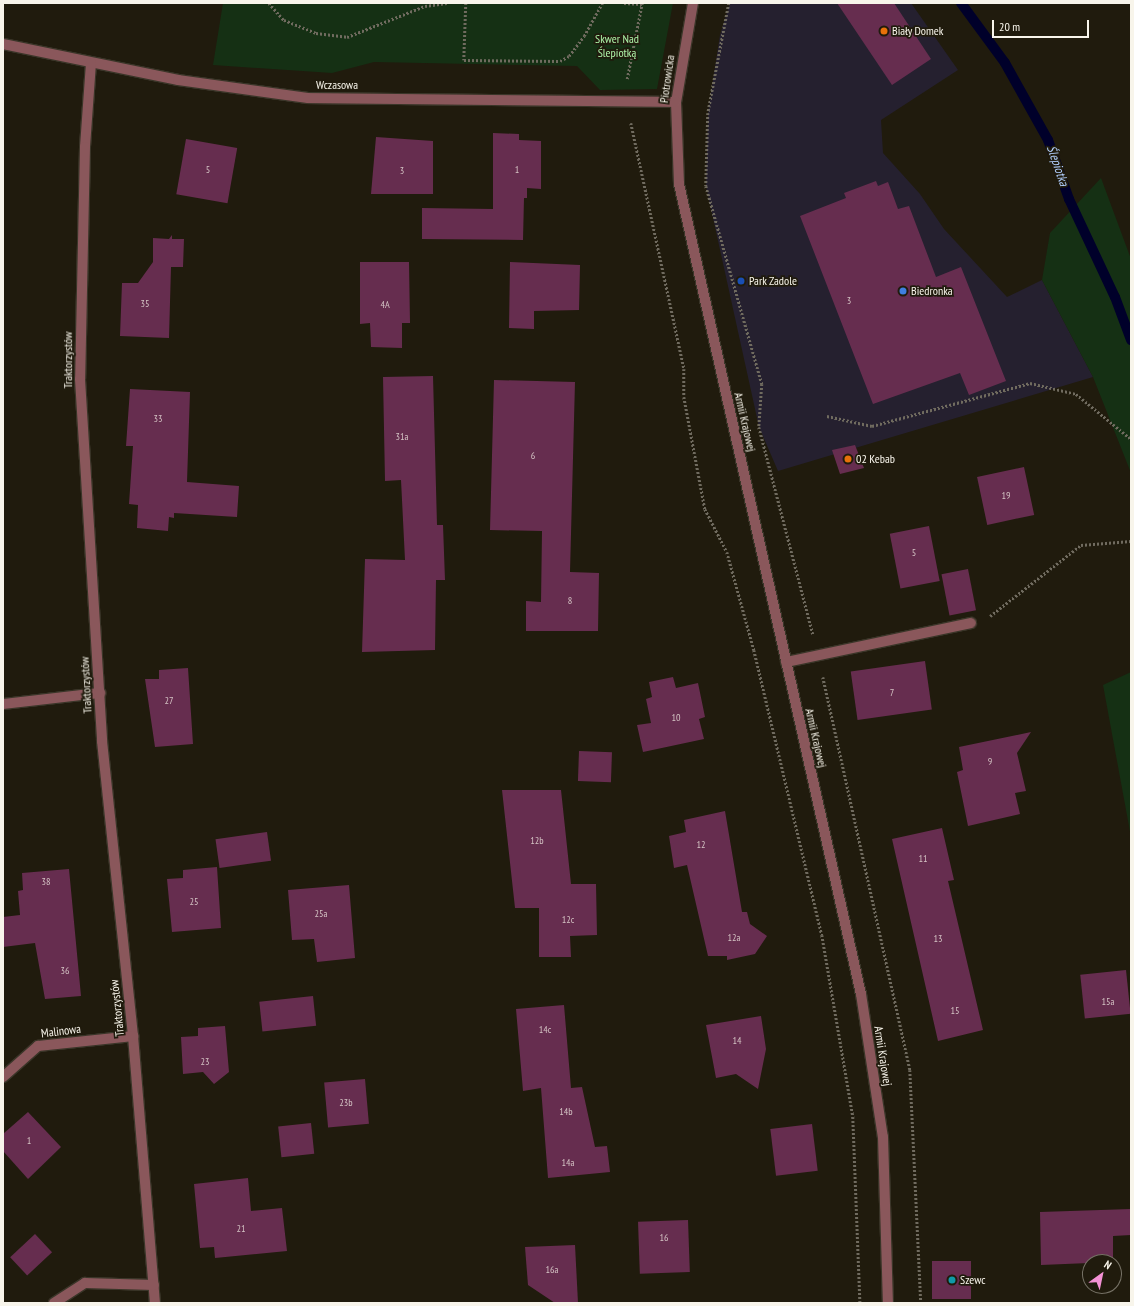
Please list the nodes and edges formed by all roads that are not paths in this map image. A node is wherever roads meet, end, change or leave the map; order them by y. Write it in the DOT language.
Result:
graph roads {
  1 [pos="693,3"];
  2 [pos="3,44"];
  3 [pos="91,63"];
  4 [pos="676,102"];
  5 [pos="679,184"];
  6 [pos="971,623"];
  7 [pos="786,662"];
  8 [pos="100,693"];
  9 [pos="3,704"];
  10 [pos="133,1036"];
  11 [pos="3,1077"];
  12 [pos="154,1285"];
  13 [pos="54,1303"];
  14 [pos="155,1303"];
  15 [pos="888,1303"];
  1 -- 4 [label="street, Piotrowicka"];
  2 -- 3 [label="street, Wczasowa"];
  3 -- 4 [label="street, Wczasowa"];
  3 -- 8 [label="street, Traktorzystów"];
  4 -- 5 [label="street, Piotrowicka"];
  5 -- 7 [label="street, Armii Krajowej"];
  6 -- 7 [label="street"];
  7 -- 15 [label="street, Armii Krajowej"];
  8 -- 9 [label="street"];
  8 -- 10 [label="street, Traktorzystów"];
  10 -- 11 [label="street, Malinowa"];
  10 -- 12 [label="street, Traktorzystów"];
  12 -- 13 [label="street"];
  12 -- 14 [label="street, Traktorzystów"];
}
